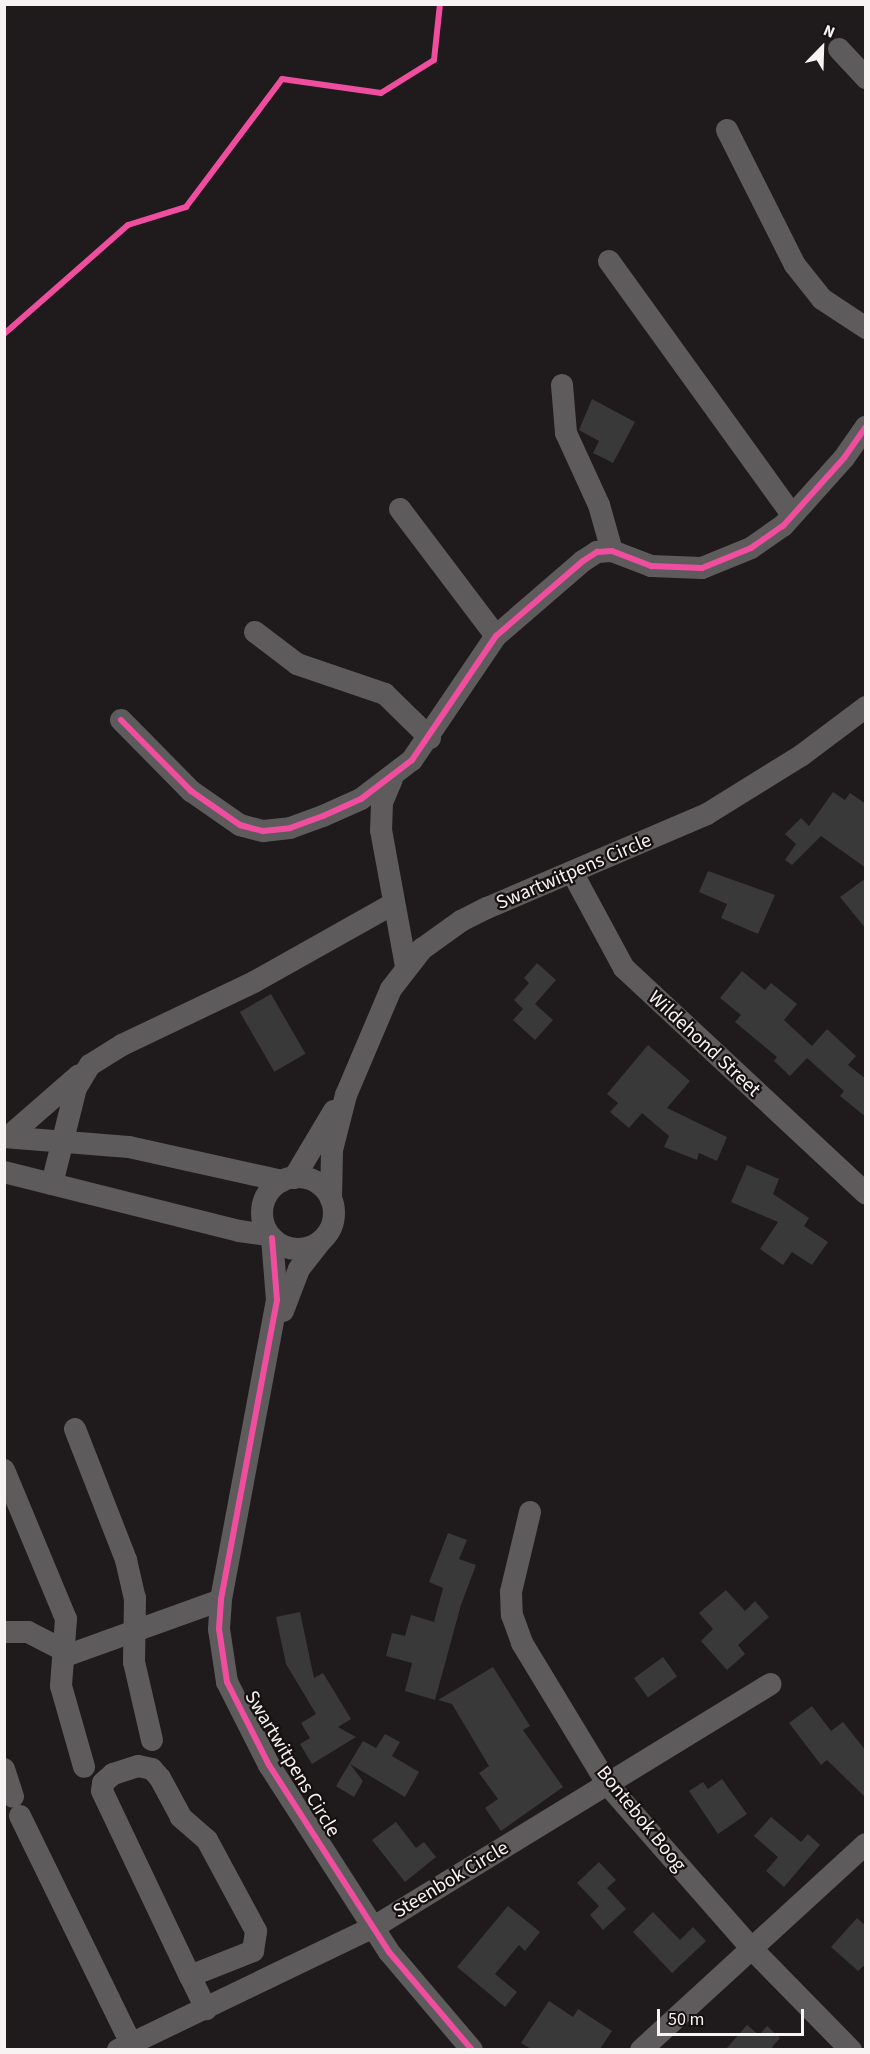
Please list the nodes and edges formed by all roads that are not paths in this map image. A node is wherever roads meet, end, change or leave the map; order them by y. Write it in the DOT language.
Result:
graph roads {
  1 [pos="839,49"];
  2 [pos="866,78"];
  3 [pos="727,130"];
  4 [pos="609,261"];
  5 [pos="866,328"];
  6 [pos="562,385"];
  7 [pos="866,427"];
  8 [pos="400,509"];
  9 [pos="792,515"];
  10 [pos="612,551"];
  11 [pos="255,632"];
  12 [pos="496,636"];
  13 [pos="862,719"];
  14 [pos="121,720"];
  15 [pos="429,738"];
  16 [pos="392,779"];
  17 [pos="572,872"];
  18 [pos="393,904"];
  19 [pos="405,966"];
  20 [pos="90,1065"];
  21 [pos="346,1095"];
  22 [pos="6,1137"];
  23 [pos="61,1141"];
  24 [pos="4,1172"];
  25 [pos="288,1179"];
  26 [pos="51,1184"];
  27 [pos="866,1194"];
  28 [pos="331,1199"];
  29 [pos="270,1236"];
  30 [pos="321,1241"];
  31 [pos="268,1356"];
  32 [pos="75,1429"];
  33 [pos="4,1470"];
  34 [pos="530,1512"];
  35 [pos="221,1600"];
  36 [pos="4,1632"];
  37 [pos="133,1632"];
  38 [pos="64,1652"];
  39 [pos="771,1684"];
  40 [pos="152,1740"];
  41 [pos="84,1767"];
  42 [pos="4,1769"];
  43 [pos="608,1785"];
  44 [pos="866,1844"];
  45 [pos="374,1927"];
  46 [pos="751,1948"];
  47 [pos="190,1976"];
  48 [pos="206,2009"];
  49 [pos="124,2046"];
  50 [pos="472,2049"];
  51 [pos="641,2049"];
  52 [pos="851,2049"];
  1 -- 2 [label="street"];
  3 -- 5 [label="street"];
  4 -- 9 [label="street"];
  6 -- 10 [label="street"];
  7 -- 9 [label="street"];
  8 -- 12 [label="street"];
  9 -- 10 [label="street"];
  10 -- 12 [label="street"];
  11 -- 15 [label="street"];
  12 -- 15 [label="street"];
  13 -- 17 [label="street, Swartwitpens Circle"];
  14 -- 16 [label="street"];
  15 -- 16 [label="street"];
  16 -- 18 [label="street"];
  17 -- 19 [label="street, Swartwitpens Circle"];
  17 -- 27 [label="street, Wildehond Street"];
  18 -- 19 [label="street"];
  18 -- 20 [label="street"];
  19 -- 21 [label="street, Swartwitpens Circle"];
  20 -- 22 [label="street"];
  20 -- 23 [label="street"];
  21 -- 25 [label="street, Swartwitpens Circle"];
  21 -- 28 [label="street, Swartwitpens Circle"];
  22 -- 23 [label="street"];
  23 -- 25 [label="street"];
  23 -- 26 [label="street"];
  24 -- 26 [label="street"];
  25 -- 28 [label="street"];
  25 -- 29 [label="street"];
  26 -- 29 [label="street"];
  28 -- 30 [label="street"];
  29 -- 30 [label="street"];
  29 -- 31 [label="street, Swartwitpens Circle"];
  30 -- 31 [label="street, Swartwitpens Circle"];
  31 -- 35 [label="street, Swartwitpens Circle"];
  32 -- 37 [label="street"];
  33 -- 38 [label="street"];
  34 -- 43 [label="street, Bontebok Boog"];
  35 -- 37 [label="street"];
  35 -- 45 [label="street, Swartwitpens Circle"];
  36 -- 38 [label="street"];
  37 -- 38 [label="street"];
  37 -- 40 [label="street"];
  38 -- 41 [label="street"];
  39 -- 43 [label="street, Steenbok Circle"];
  42 -- 49 [label="street"];
  43 -- 45 [label="street, Steenbok Circle"];
  43 -- 46 [label="street, Bontebok Boog"];
  44 -- 46 [label="street"];
  45 -- 48 [label="street, Steenbok Circle"];
  45 -- 50 [label="street, Swartwitpens Circle"];
  46 -- 51 [label="street"];
  46 -- 52 [label="street, Bontebok Boog"];
  47 -- 47 [label="street"];
  47 -- 48 [label="street"];
  48 -- 49 [label="street, Steenbok Circle"];
}
